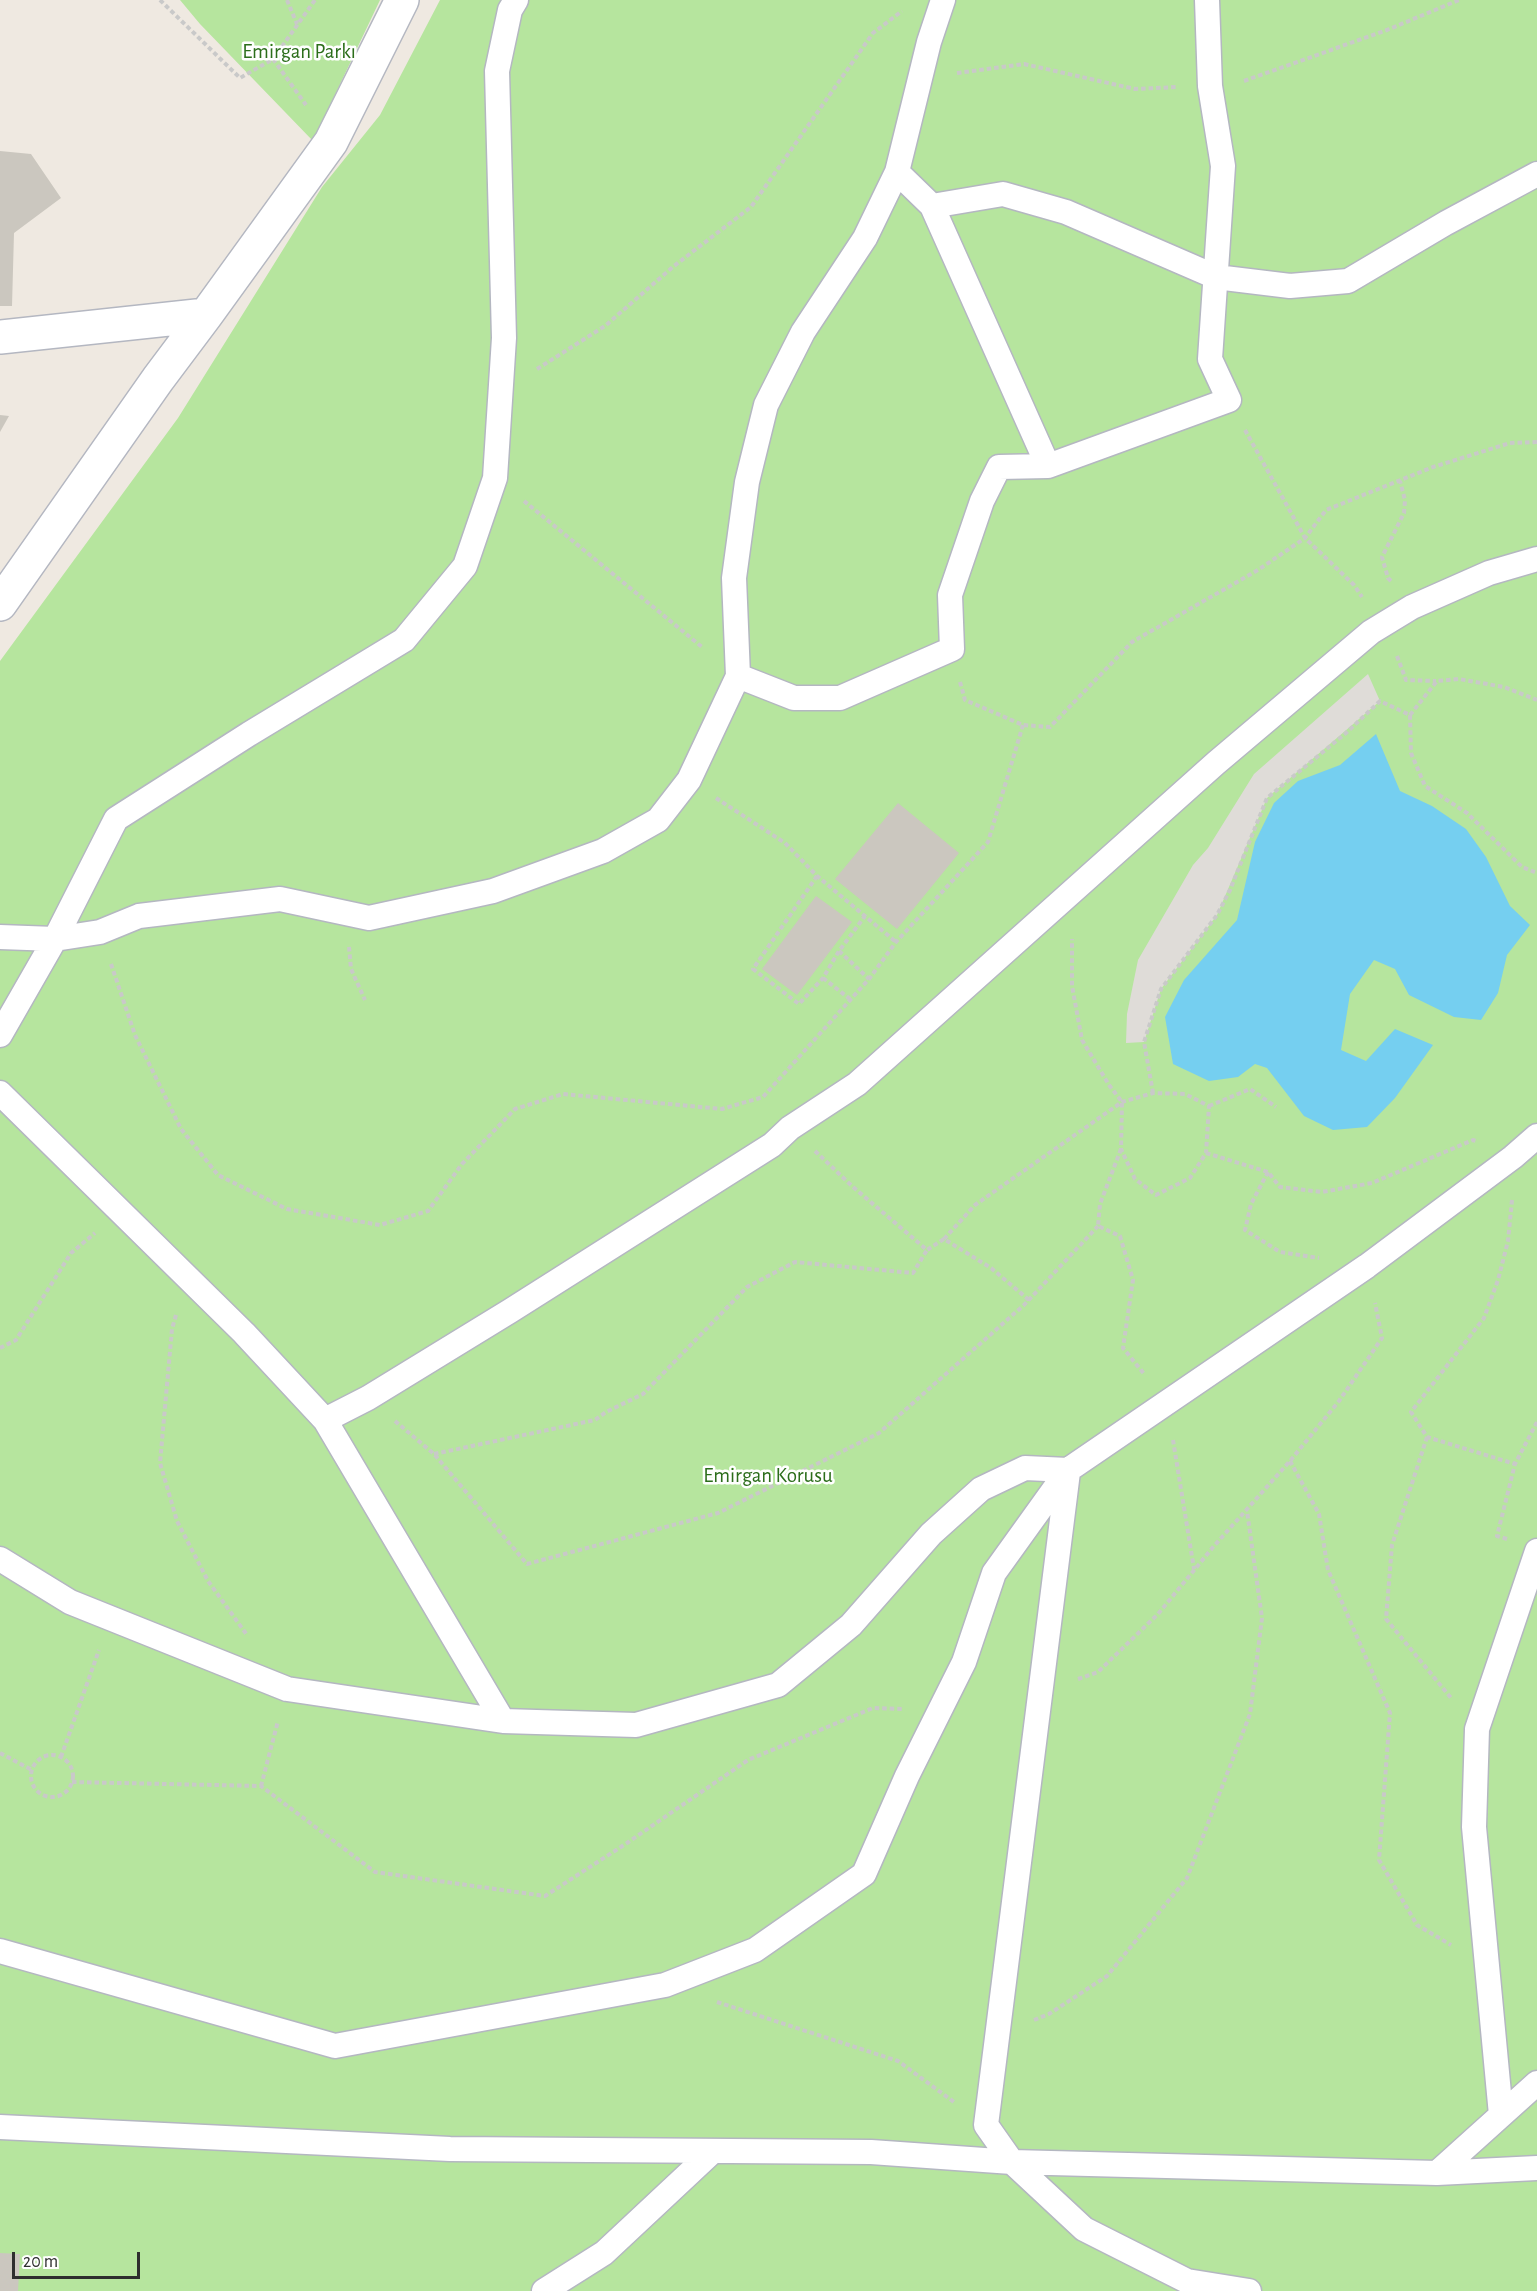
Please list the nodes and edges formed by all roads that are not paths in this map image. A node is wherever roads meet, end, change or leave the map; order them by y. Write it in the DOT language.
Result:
graph roads {
  1 [pos="402,0"];
  2 [pos="516,0"];
  3 [pos="943,0"];
  4 [pos="1207,0"];
  5 [pos="897,172"];
  6 [pos="1537,174"];
  7 [pos="932,206"];
  8 [pos="1216,277"];
  9 [pos="206,315"];
  10 [pos="0,337"];
  11 [pos="1048,466"];
  12 [pos="1537,559"];
  13 [pos="0,604"];
  14 [pos="738,676"];
  15 [pos="0,937"];
  16 [pos="55,939"];
  17 [pos="0,1035"];
  18 [pos="0,1093"];
  19 [pos="1537,1136"];
  20 [pos="325,1420"];
  21 [pos="1068,1470"];
  22 [pos="1527,1546"];
  23 [pos="0,1559"];
  24 [pos="503,1721"];
  25 [pos="0,1951"];
  26 [pos="1537,2083"];
  27 [pos="1501,2115"];
  28 [pos="0,2127"];
  29 [pos="712,2152"];
  30 [pos="1012,2162"];
  31 [pos="1537,2168"];
  32 [pos="1437,2173"];
  33 [pos="544,2291"];
  34 [pos="1249,2291"];
  1 -- 9 [label="street"];
  2 -- 16 [label="lane"];
  3 -- 5 [label="lane"];
  4 -- 8 [label="lane"];
  5 -- 7 [label="lane"];
  5 -- 14 [label="lane"];
  6 -- 8 [label="lane"];
  7 -- 8 [label="lane"];
  7 -- 11 [label="lane"];
  8 -- 11 [label="lane"];
  9 -- 10 [label="street"];
  9 -- 13 [label="street"];
  11 -- 14 [label="lane"];
  12 -- 20 [label="lane"];
  14 -- 16 [label="lane"];
  15 -- 16 [label="lane"];
  16 -- 17 [label="lane"];
  18 -- 20 [label="lane"];
  19 -- 21 [label="lane"];
  20 -- 24 [label="lane"];
  21 -- 24 [label="lane"];
  21 -- 25 [label="lane"];
  21 -- 30 [label="lane"];
  22 -- 27 [label="lane"];
  23 -- 24 [label="lane"];
  26 -- 27 [label="lane"];
  27 -- 32 [label="lane"];
  28 -- 29 [label="lane"];
  29 -- 30 [label="lane"];
  29 -- 33 [label="lane"];
  30 -- 32 [label="lane"];
  30 -- 34 [label="lane"];
  31 -- 32 [label="lane"];
}
